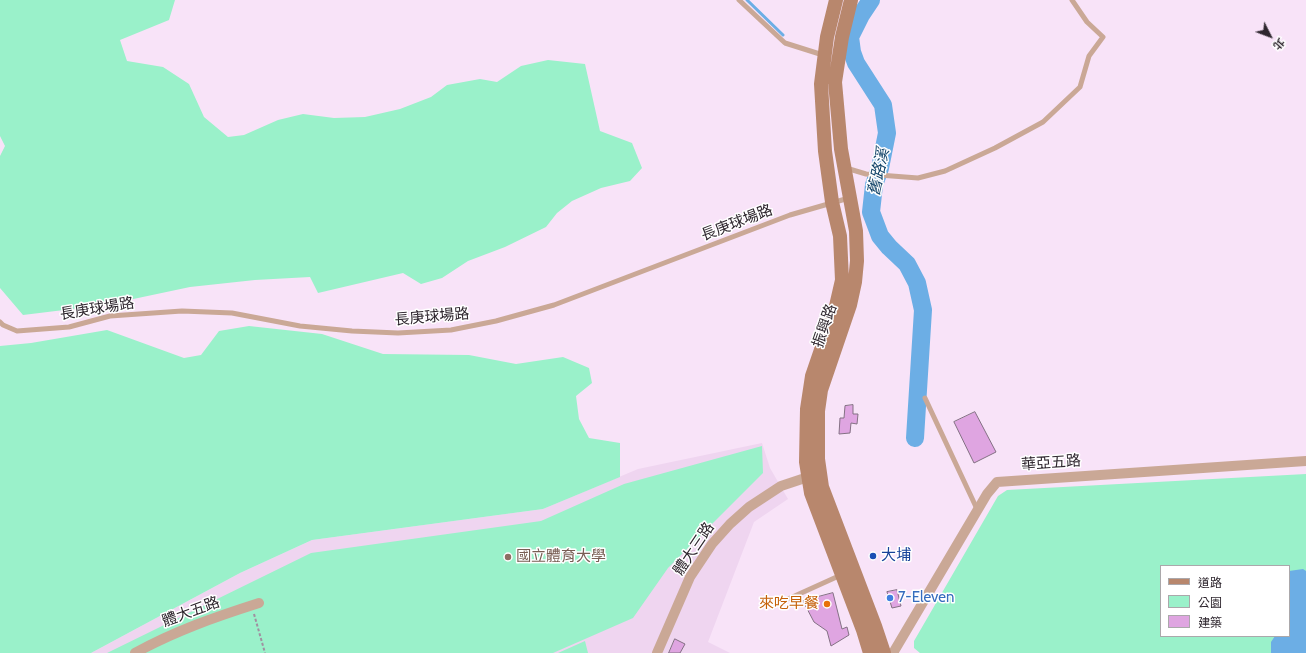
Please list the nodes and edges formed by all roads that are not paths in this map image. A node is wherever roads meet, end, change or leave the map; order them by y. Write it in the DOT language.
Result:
graph roads {
  1 [pos="740,0"];
  2 [pos="836,0"];
  3 [pos="851,0"];
  4 [pos="1072,0"];
  5 [pos="824,56"];
  6 [pos="838,59"];
  7 [pos="845,168"];
  8 [pos="850,198"];
  9 [pos="832,202"];
  10 [pos="0,322"];
  11 [pos="925,398"];
  12 [pos="1306,461"];
  13 [pos="814,475"];
  14 [pos="978,510"];
  15 [pos="842,575"];
  16 [pos="788,599"];
  17 [pos="255,605"];
  18 [pos="135,653"];
  19 [pos="657,653"];
  20 [pos="870,653"];
  21 [pos="884,653"];
  22 [pos="893,653"];
  1 -- 5 [label="lane"];
  2 -- 5 [label="street, 振興路"];
  3 -- 6 [label="street, 振興路"];
  4 -- 7 [label="lane"];
  5 -- 6 [label="lane"];
  5 -- 9 [label="street, 振興路"];
  6 -- 7 [label="street, 振興路"];
  7 -- 8 [label="street, 振興路"];
  8 -- 9 [label="lane, 長庚球場路"];
  8 -- 13 [label="street, 振興路"];
  9 -- 10 [label="lane, 長庚球場路"];
  9 -- 13 [label="street, 振興路"];
  11 -- 14 [label="lane"];
  12 -- 14 [label="street, 華亞五路"];
  13 -- 15 [label="street, 振興路"];
  13 -- 19 [label="street, 體大三路"];
  13 -- 21 [label="street, 振興路"];
  14 -- 22 [label="street, 華亞五路"];
  15 -- 16 [label="lane"];
  15 -- 20 [label="street, 振興路"];
  17 -- 18 [label="street, 體大五路"];
}
